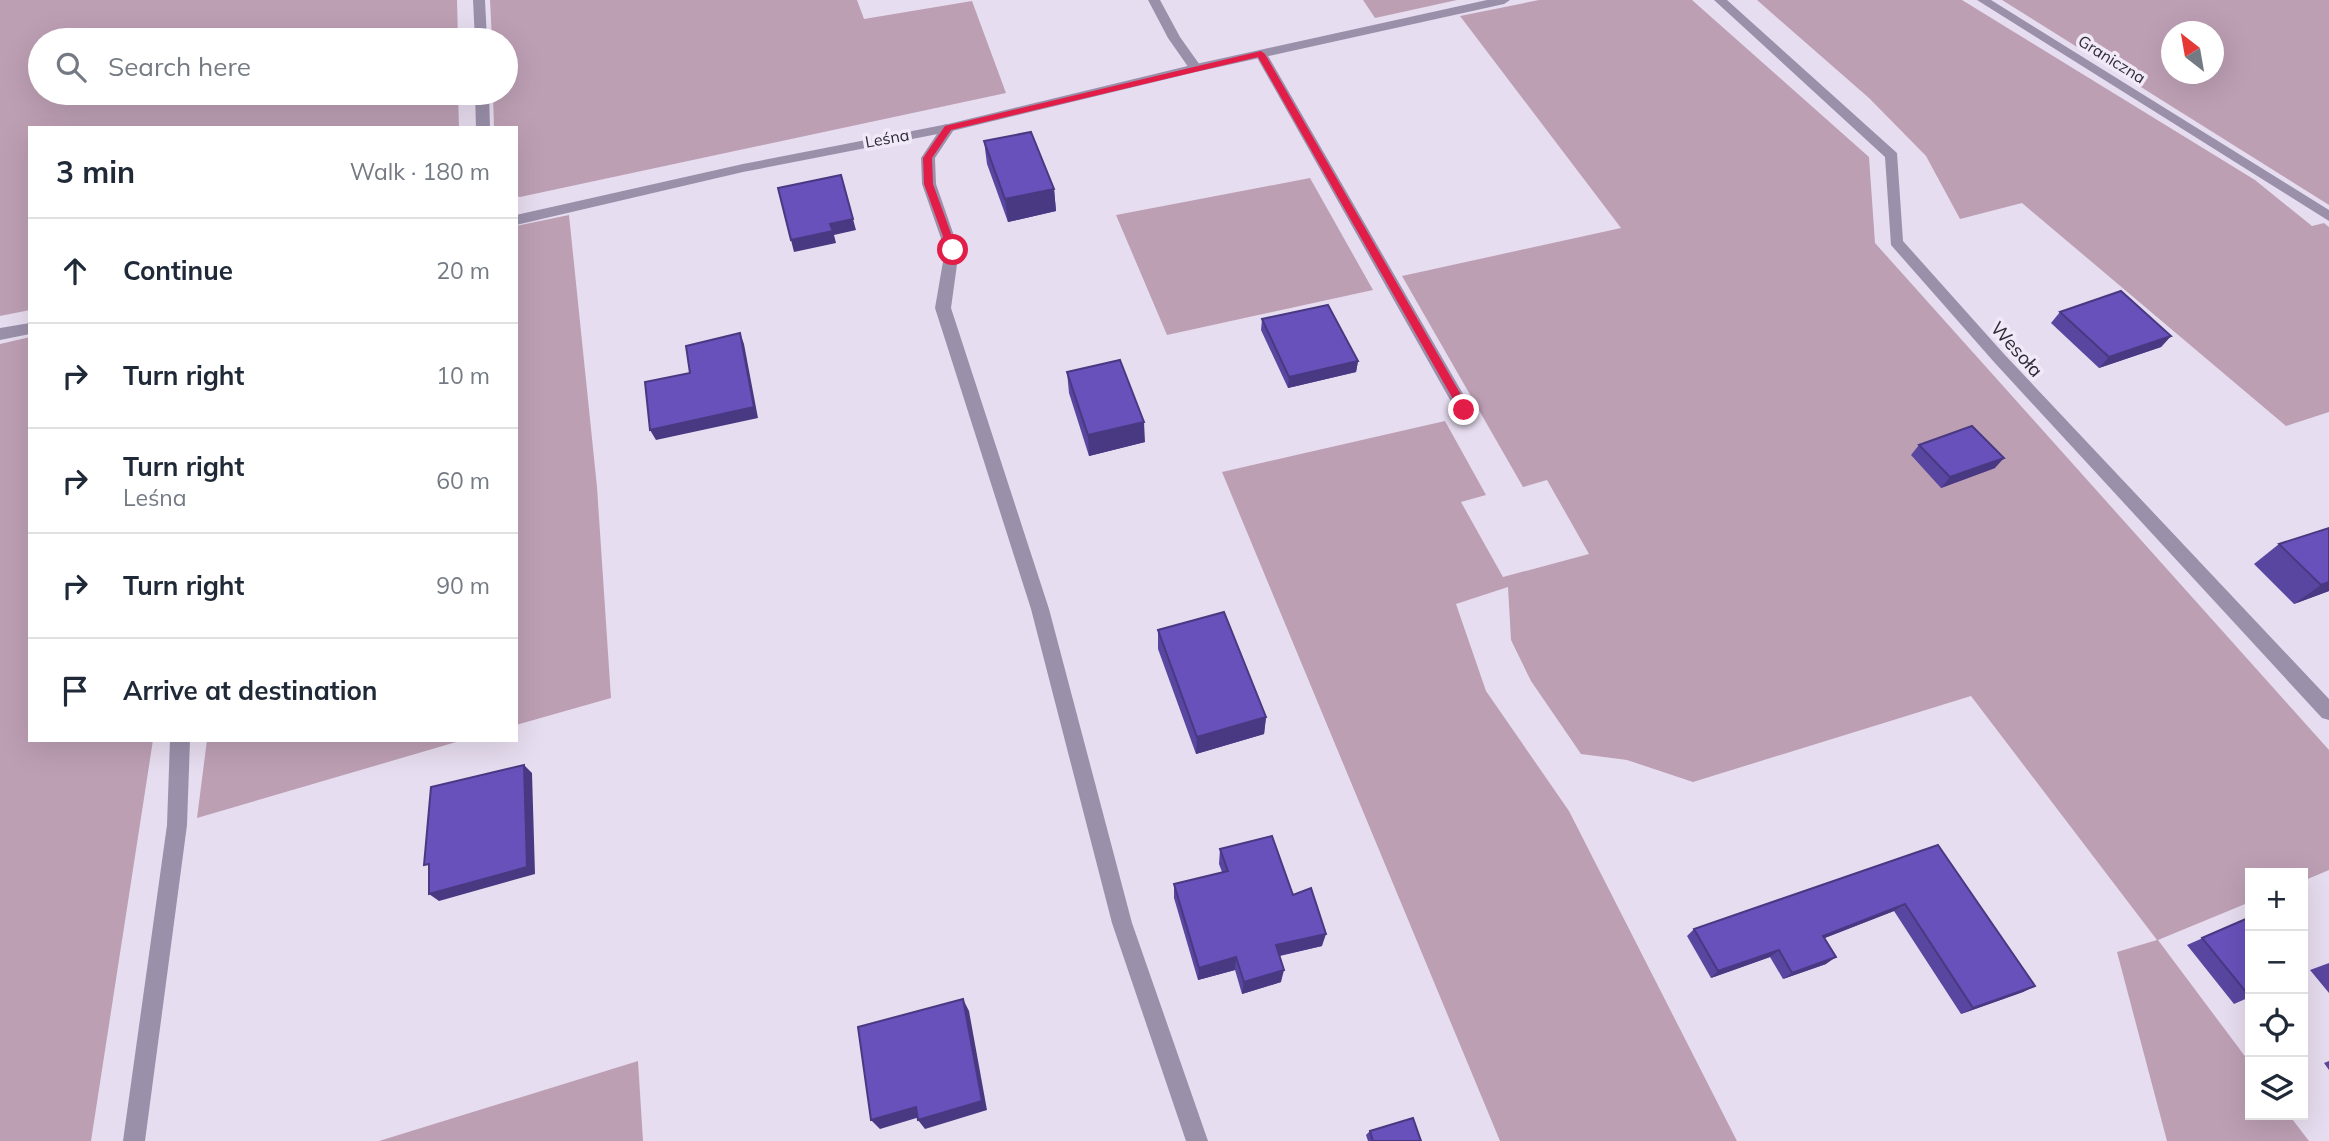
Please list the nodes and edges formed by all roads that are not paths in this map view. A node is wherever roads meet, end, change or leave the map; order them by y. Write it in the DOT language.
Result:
graph roads {
  1 [pos="480,0"];
  2 [pos="1154,0"];
  3 [pos="1504,0"];
  4 [pos="1720,0"];
  5 [pos="1983,0"];
  6 [pos="481,28"];
  7 [pos="1261,54"];
  8 [pos="1196,68"];
  9 [pos="482,105"];
  10 [pos="483,126"];
  11 [pos="948,128"];
  12 [pos="2329,216"];
  13 [pos="518,220"];
  14 [pos="28,328"];
  15 [pos="0,334"];
  16 [pos="1464,410"];
  17 [pos="2329,712"];
  18 [pos="180,742"];
  19 [pos="134,1141"];
  20 [pos="1197,1141"];
  1 -- 6 [label="street"];
  2 -- 8 [label="street"];
  3 -- 7 [label="street, Leśna"];
  4 -- 17 [label="street, Wesoła"];
  5 -- 12 [label="street, Graniczna"];
  7 -- 8 [label="street, Leśna"];
  7 -- 16 [label="street"];
  8 -- 11 [label="street, Leśna"];
  9 -- 10 [label="street"];
  11 -- 13 [label="street, Leśna"];
  11 -- 20 [label="street"];
  14 -- 15 [label="street"];
  18 -- 19 [label="street"];
}
